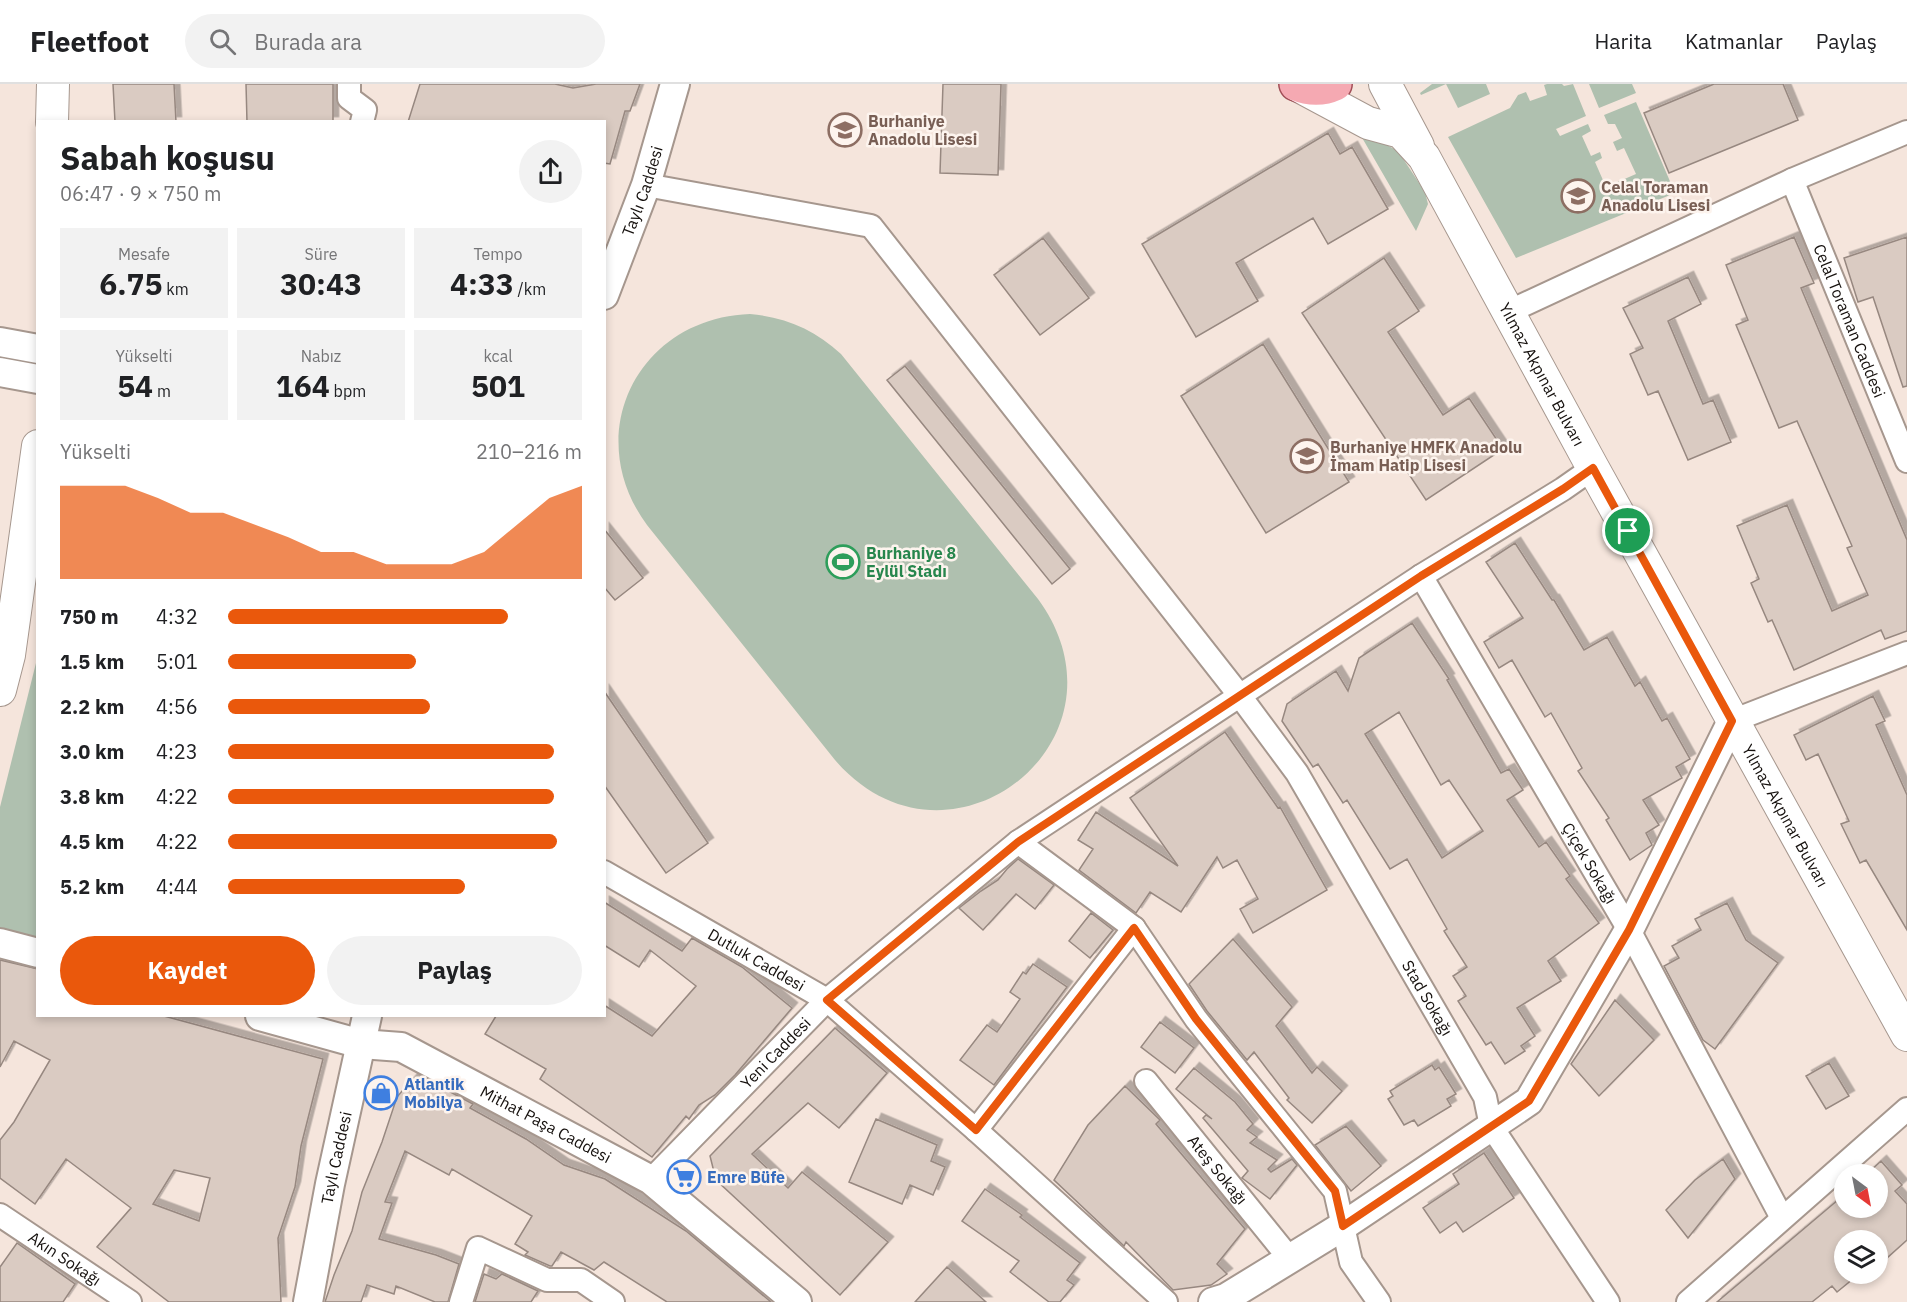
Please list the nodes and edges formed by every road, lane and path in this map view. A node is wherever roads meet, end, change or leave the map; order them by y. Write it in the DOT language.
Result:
graph roads {
  1 [pos="53,84"];
  2 [pos="349,84"];
  3 [pos="675,84"];
  4 [pos="1335,84"];
  5 [pos="1385,84"];
  6 [pos="1297,85"];
  7 [pos="52,120"];
  8 [pos="362,120"];
  9 [pos="1907,132"];
  10 [pos="1424,157"];
  11 [pos="1792,180"];
  12 [pos="646,184"];
  13 [pos="606,290"];
  14 [pos="1508,312"];
  15 [pos="0,342"];
  16 [pos="36,349"];
  17 [pos="0,372"];
  18 [pos="36,379"];
  19 [pos="36,460"];
  20 [pos="1907,461"];
  21 [pos="1593,468"];
  22 [pos="1421,576"];
  23 [pos="1907,653"];
  24 [pos="0,690"];
  25 [pos="1240,696"];
  26 [pos="1732,721"];
  27 [pos="1018,842"];
  28 [pos="606,873"];
  29 [pos="1134,928"];
  30 [pos="1629,930"];
  31 [pos="0,943"];
  32 [pos="36,952"];
  33 [pos="827,1000"];
  34 [pos="264,1017"];
  35 [pos="367,1017"];
  36 [pos="1907,1035"];
  37 [pos="361,1044"];
  38 [pos="1146,1081"];
  39 [pos="1907,1108"];
  40 [pos="1491,1126"];
  41 [pos="976,1130"];
  42 [pos="651,1180"];
  43 [pos="0,1215"];
  44 [pos="1782,1218"];
  45 [pos="1343,1226"];
  46 [pos="1290,1259"];
  47 [pos="130,1302"];
  48 [pos="308,1302"];
  49 [pos="461,1302"];
  50 [pos="613,1302"];
  51 [pos="796,1302"];
  52 [pos="1166,1302"];
  53 [pos="1213,1302"];
  54 [pos="1379,1302"];
  55 [pos="1608,1302"];
  56 [pos="1688,1302"];
  1 -- 7 [label="main road"];
  2 -- 8 [label="street"];
  3 -- 12 [label="street, Taylı Caddesi"];
  4 -- 6 [label="main road"];
  5 -- 10 [label="main road"];
  6 -- 10 [label="main road, Yılmaz Akpınar Bulvarı"];
  9 -- 11 [label="street"];
  10 -- 14 [label="main road, Yılmaz Akpınar Bulvarı"];
  11 -- 14 [label="street"];
  11 -- 20 [label="street, Celal Toraman Caddesi"];
  12 -- 13 [label="street, Taylı Caddesi"];
  12 -- 25 [label="street, Stad Sokağı"];
  14 -- 21 [label="main road, Yılmaz Akpınar Bulvarı"];
  15 -- 16 [label="street"];
  17 -- 18 [label="street"];
  19 -- 24 [label="main road"];
  21 -- 22 [label="street, Yeni Caddesi"];
  21 -- 26 [label="main road, Yılmaz Akpınar Bulvarı"];
  22 -- 25 [label="street, Yeni Caddesi"];
  22 -- 30 [label="street, Çiçek Sokağı"];
  23 -- 26 [label="street"];
  25 -- 27 [label="street, Yeni Caddesi"];
  25 -- 40 [label="street, Stad Sokağı"];
  26 -- 30 [label="street"];
  26 -- 36 [label="main road, Yılmaz Akpınar Bulvarı"];
  27 -- 29 [label="street"];
  27 -- 33 [label="street, Yeni Caddesi"];
  28 -- 33 [label="street, Dutluk Caddesi"];
  29 -- 41 [label="street"];
  29 -- 45 [label="street"];
  30 -- 40 [label="street"];
  30 -- 44 [label="street, Çiçek Sokağı"];
  31 -- 32 [label="street"];
  33 -- 41 [label="street, Dutluk Caddesi"];
  33 -- 42 [label="street, Yeni Caddesi"];
  34 -- 37 [label="street, Mithat Paşa Caddesi"];
  35 -- 37 [label="street, Taylı Caddesi"];
  37 -- 42 [label="street, Mithat Paşa Caddesi"];
  37 -- 48 [label="street, Taylı Caddesi"];
  38 -- 46 [label="street, Ateş Sokağı"];
  39 -- 44 [label="street"];
  40 -- 45 [label="street"];
  40 -- 55 [label="street, Stad Sokağı"];
  41 -- 52 [label="street, Dutluk Caddesi"];
  42 -- 51 [label="street, Mithat Paşa Caddesi"];
  43 -- 47 [label="street, Akın Sokağı"];
  44 -- 56 [label="street"];
  45 -- 46 [label="street"];
  45 -- 54 [label="street"];
  46 -- 53 [label="street"];
  49 -- 50 [label="street"];
}
